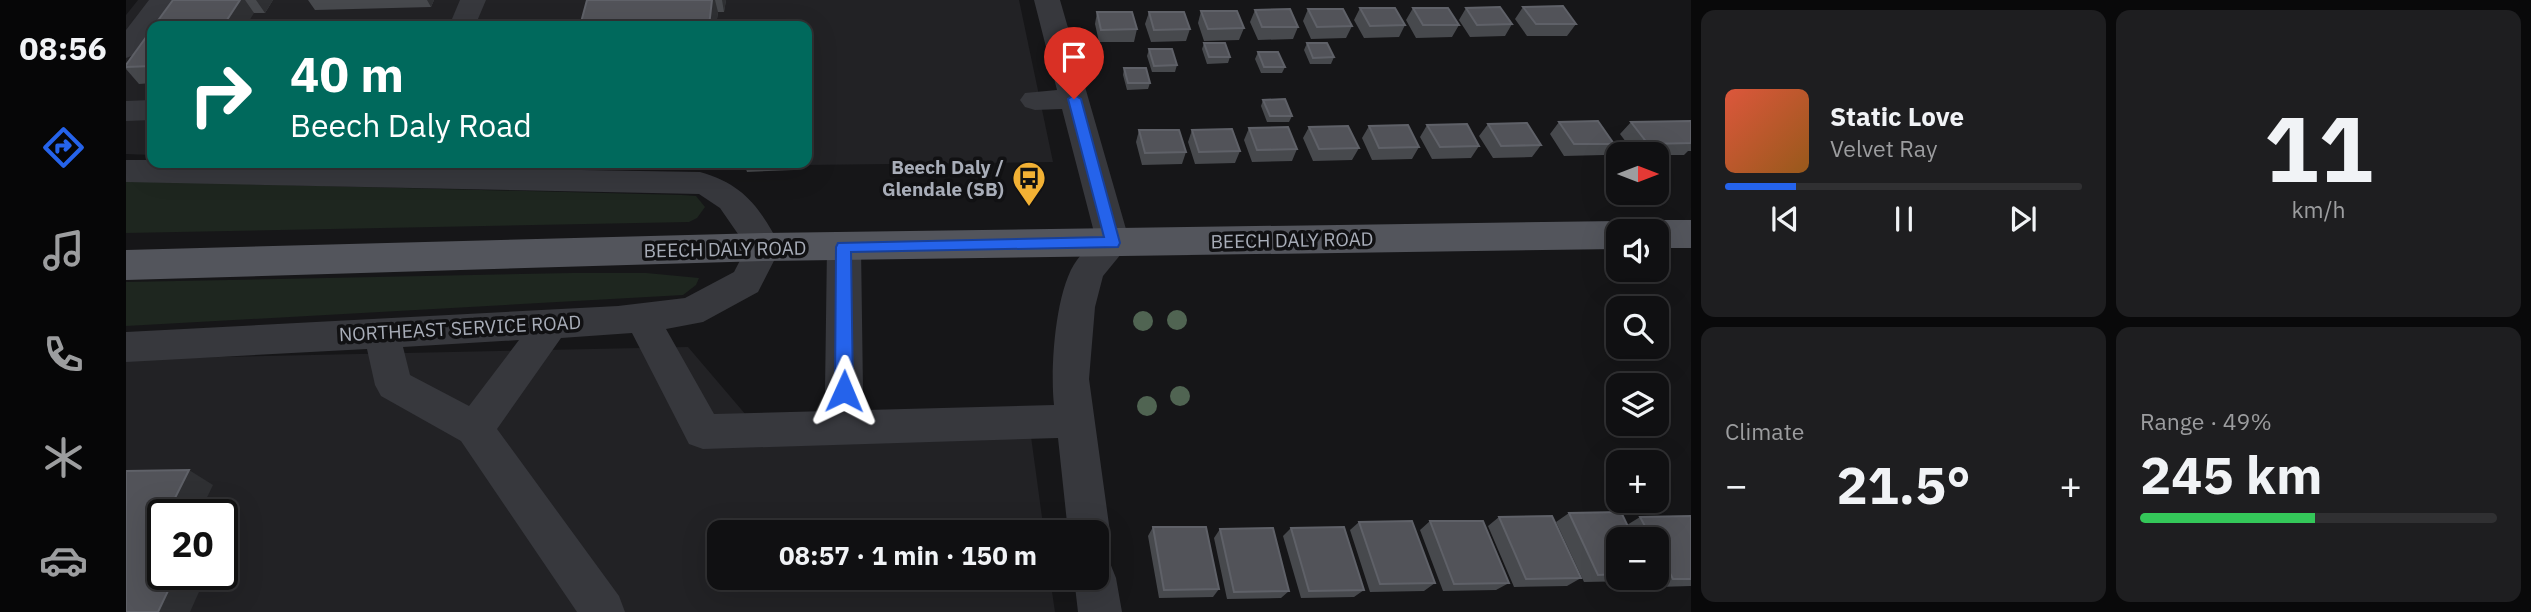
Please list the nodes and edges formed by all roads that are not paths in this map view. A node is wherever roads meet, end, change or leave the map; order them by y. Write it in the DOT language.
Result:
graph roads {
  1 [pos="163,0"];
  2 [pos="473,0"];
  3 [pos="1047,0"];
  4 [pos="147,21"];
  5 [pos="147,21"];
  6 [pos="464,21"];
  7 [pos="126,49"];
  8 [pos="1074,99"];
  9 [pos="1035,100"];
  10 [pos="147,110"];
  11 [pos="126,111"];
  12 [pos="407,170"];
  13 [pos="126,171"];
  14 [pos="1669,234"];
  15 [pos="1691,234"];
  16 [pos="1606,235"];
  17 [pos="1113,243"];
  18 [pos="764,247"];
  19 [pos="844,247"];
  20 [pos="126,265"];
  21 [pos="641,317"];
  22 [pos="552,323"];
  23 [pos="382,333"];
  24 [pos="126,346"];
  25 [pos="844,391"];
  26 [pos="1073,421"];
  27 [pos="475,429"];
  28 [pos="1087,520"];
  29 [pos="1097,590"];
  30 [pos="603,612"];
  31 [pos="1100,612"];
  1 -- 4 [label="street"];
  2 -- 6 [label="street"];
  3 -- 8 [label="street"];
  5 -- 7 [label="street"];
  8 -- 9 [label="street"];
  8 -- 17 [label="street"];
  10 -- 11 [label="street"];
  12 -- 13 [label="street"];
  12 -- 18 [label="street"];
  14 -- 15 [label="main road"];
  16 -- 17 [label="main road, BEECH DALY ROAD"];
  17 -- 19 [label="main road, BEECH DALY ROAD"];
  17 -- 26 [label="street"];
  18 -- 19 [label="main road, BEECH DALY ROAD"];
  18 -- 20 [label="main road, BEECH DALY ROAD"];
  18 -- 21 [label="street, NORTHEAST SERVICE ROAD"];
  19 -- 25 [label="street"];
  21 -- 22 [label="street, NORTHEAST SERVICE ROAD"];
  21 -- 26 [label="street"];
  22 -- 23 [label="street, NORTHEAST SERVICE ROAD"];
  22 -- 27 [label="street"];
  23 -- 24 [label="street, NORTHEAST SERVICE ROAD"];
  23 -- 27 [label="street"];
  26 -- 28 [label="street"];
  27 -- 30 [label="street"];
  29 -- 31 [label="street"];
}
